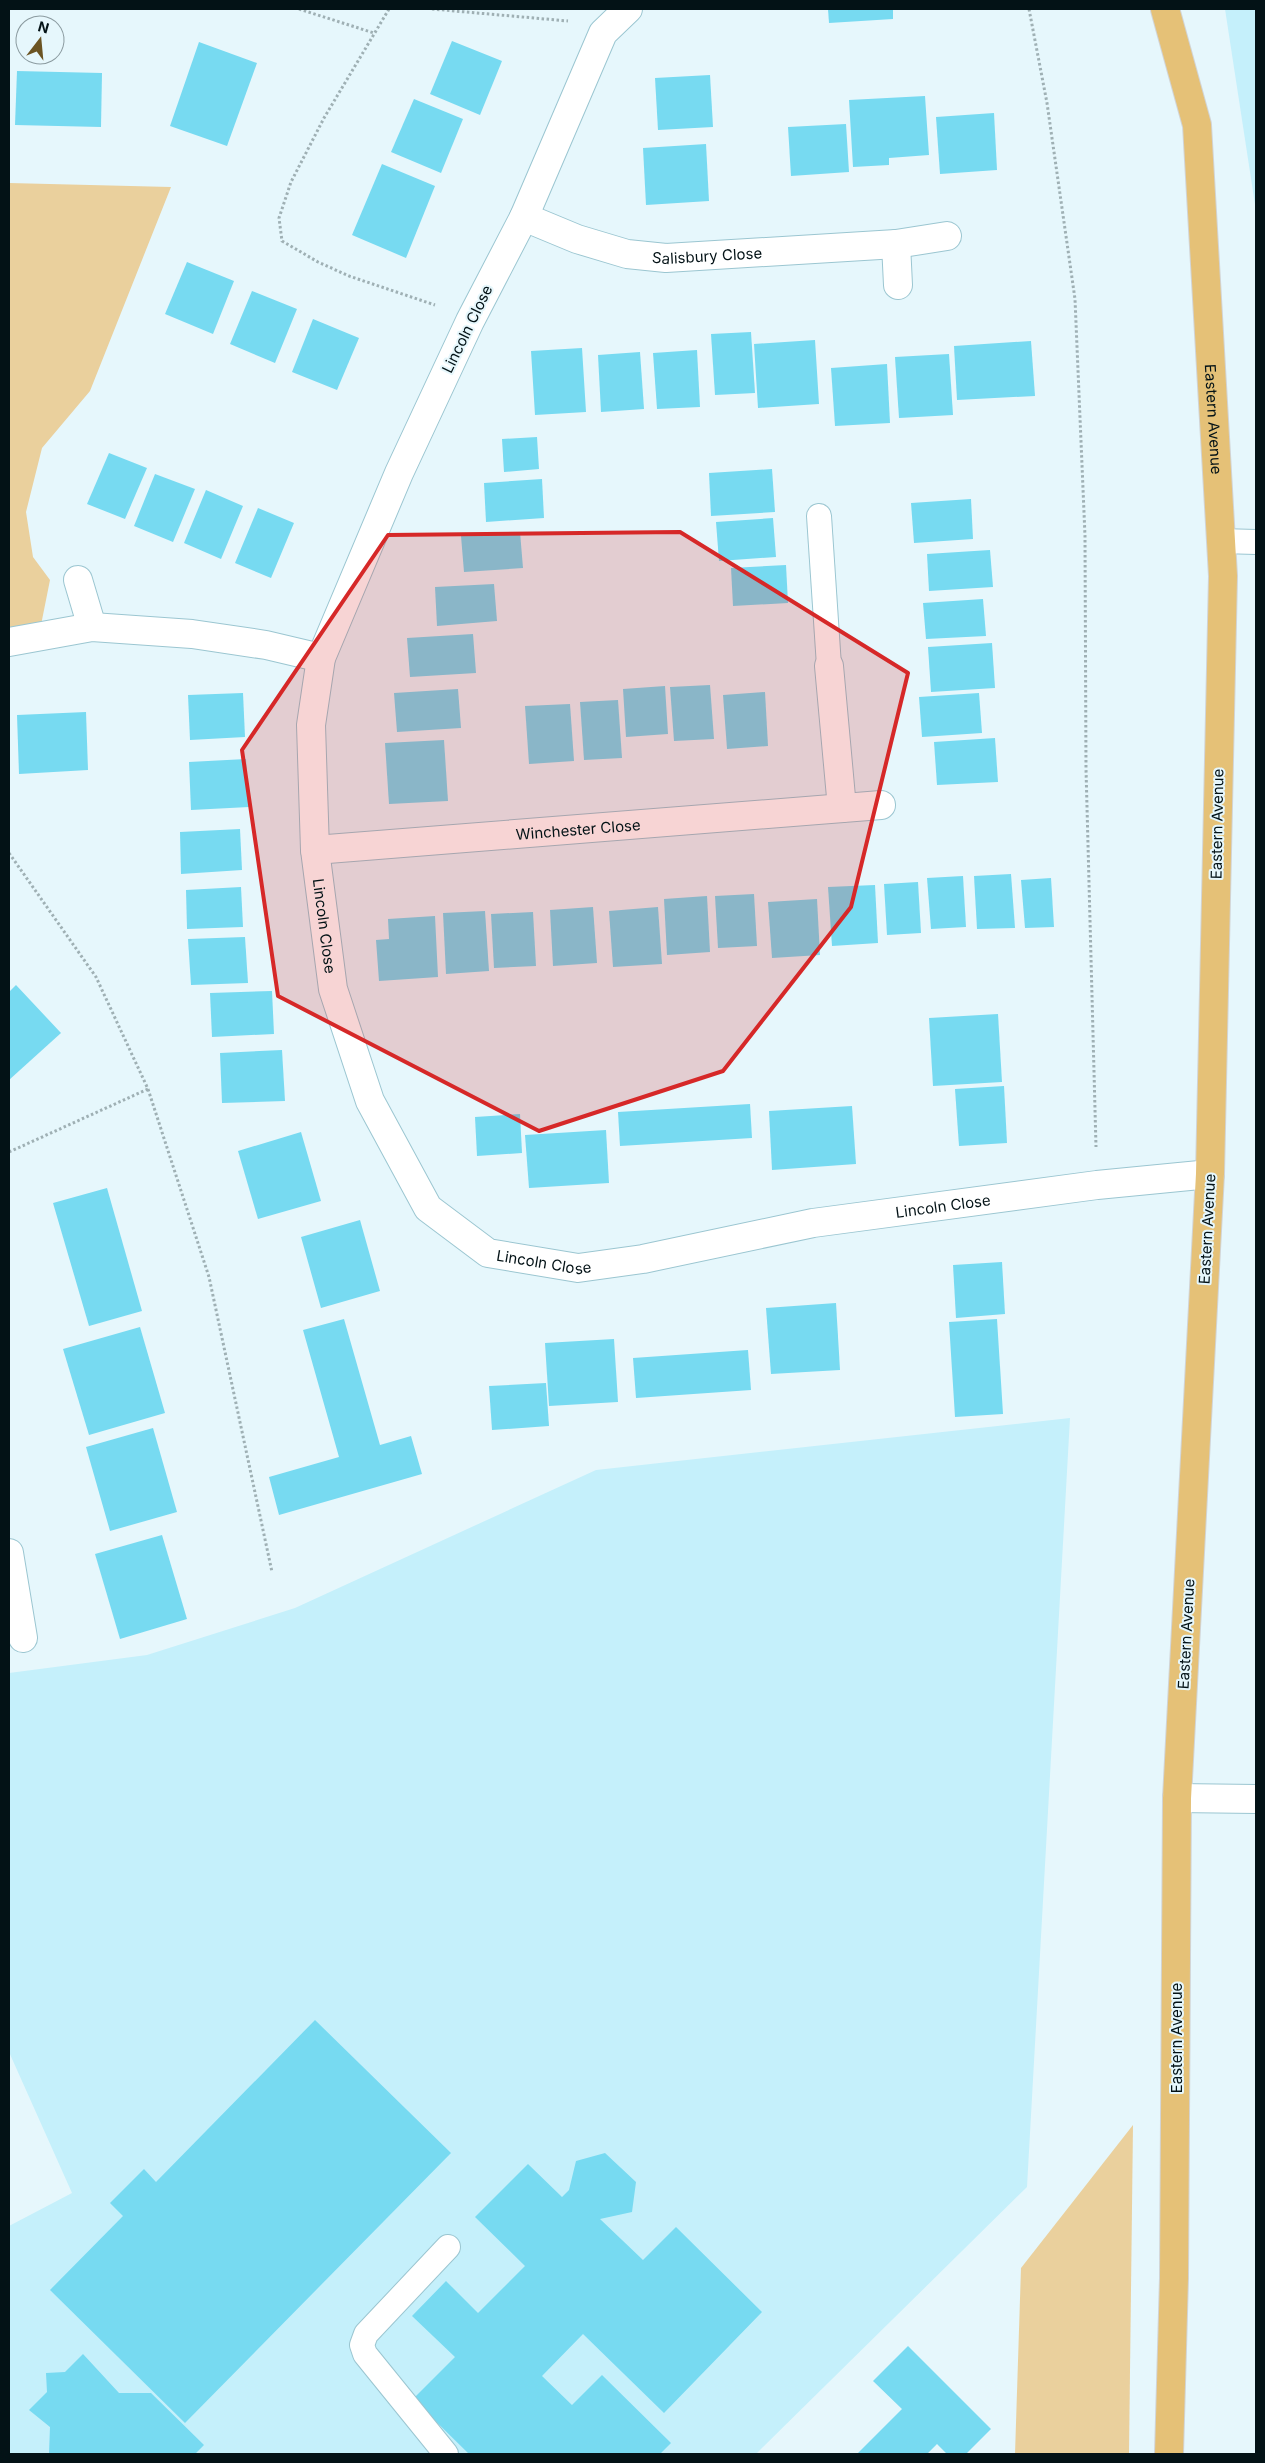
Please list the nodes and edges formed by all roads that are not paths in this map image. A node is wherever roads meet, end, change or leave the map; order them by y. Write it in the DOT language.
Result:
graph roads {
  1 [pos="628,9"];
  2 [pos="1165,9"];
  3 [pos="524,217"];
  4 [pos="947,236"];
  5 [pos="896,244"];
  6 [pos="898,285"];
  7 [pos="819,516"];
  8 [pos="1221,541"];
  9 [pos="1256,542"];
  10 [pos="78,580"];
  11 [pos="92,627"];
  12 [pos="9,642"];
  13 [pos="321,658"];
  14 [pos="829,666"];
  15 [pos="881,805"];
  16 [pos="842,808"];
  17 [pos="315,850"];
  18 [pos="1210,1174"];
  19 [pos="9,1553"];
  20 [pos="23,1638"];
  21 [pos="1177,1798"];
  22 [pos="1256,1799"];
  23 [pos="448,2247"];
  24 [pos="446,2454"];
  25 [pos="1170,2454"];
  1 -- 3 [label="street, Lincoln Close"];
  2 -- 8 [label="highway, Eastern Avenue"];
  3 -- 5 [label="street, Salisbury Close"];
  3 -- 13 [label="street, Lincoln Close"];
  4 -- 5 [label="street, Salisbury Close"];
  5 -- 6 [label="street"];
  7 -- 14 [label="lane"];
  8 -- 9 [label="lane"];
  8 -- 18 [label="highway, Eastern Avenue"];
  10 -- 11 [label="street"];
  11 -- 12 [label="street"];
  11 -- 13 [label="street"];
  13 -- 17 [label="street, Lincoln Close"];
  14 -- 16 [label="street"];
  15 -- 16 [label="street, Winchester Close"];
  16 -- 17 [label="street, Winchester Close"];
  17 -- 18 [label="street, Lincoln Close"];
  18 -- 21 [label="highway, Eastern Avenue"];
  19 -- 20 [label="street"];
  21 -- 22 [label="street"];
  21 -- 25 [label="highway, Eastern Avenue"];
  23 -- 24 [label="lane"];
}
